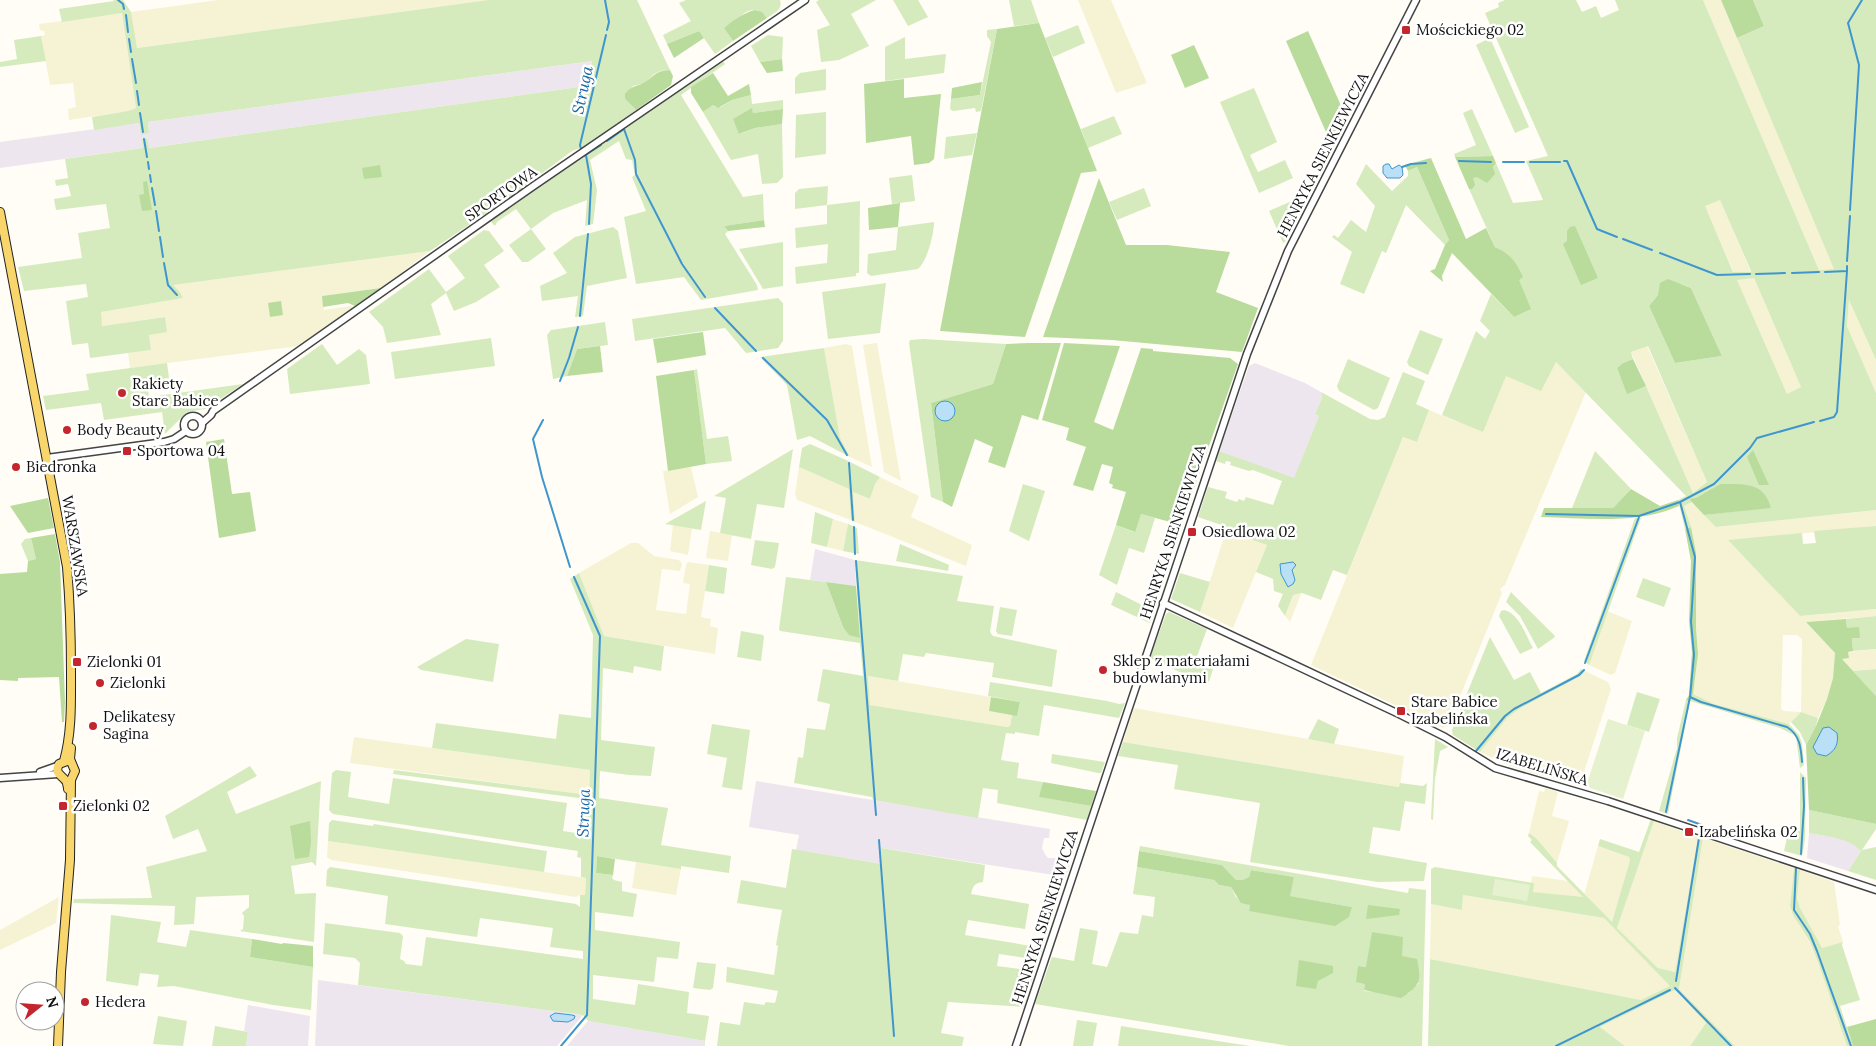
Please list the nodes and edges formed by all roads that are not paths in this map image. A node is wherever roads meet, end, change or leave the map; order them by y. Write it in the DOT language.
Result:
graph roads {
  1 [pos="805,0"];
  2 [pos="1416,0"];
  3 [pos="0,212"];
  4 [pos="200,420"];
  5 [pos="186,431"];
  6 [pos="47,458"];
  7 [pos="1163,603"];
  8 [pos="63,768"];
  9 [pos="72,776"];
  10 [pos="0,778"];
  11 [pos="71,796"];
  12 [pos="1876,890"];
  13 [pos="58,1046"];
  14 [pos="1016,1046"];
  1 -- 4 [label="street, SPORTOWA"];
  2 -- 7 [label="street, HENRYKA SIENKIEWICZA"];
  3 -- 6 [label="main road, WARSZAWSKA"];
  4 -- 5 [label="street"];
  4 -- 5 [label="street"];
  5 -- 6 [label="street"];
  6 -- 8 [label="main road, WARSZAWSKA"];
  7 -- 12 [label="street, IZABELIŃSKA"];
  7 -- 14 [label="street, HENRYKA SIENKIEWICZA"];
  8 -- 9 [label="main road"];
  8 -- 9 [label="main road, WARSZAWSKA"];
  8 -- 10 [label="street"];
  8 -- 11 [label="main road"];
  9 -- 11 [label="main road"];
  11 -- 13 [label="main road"];
}
